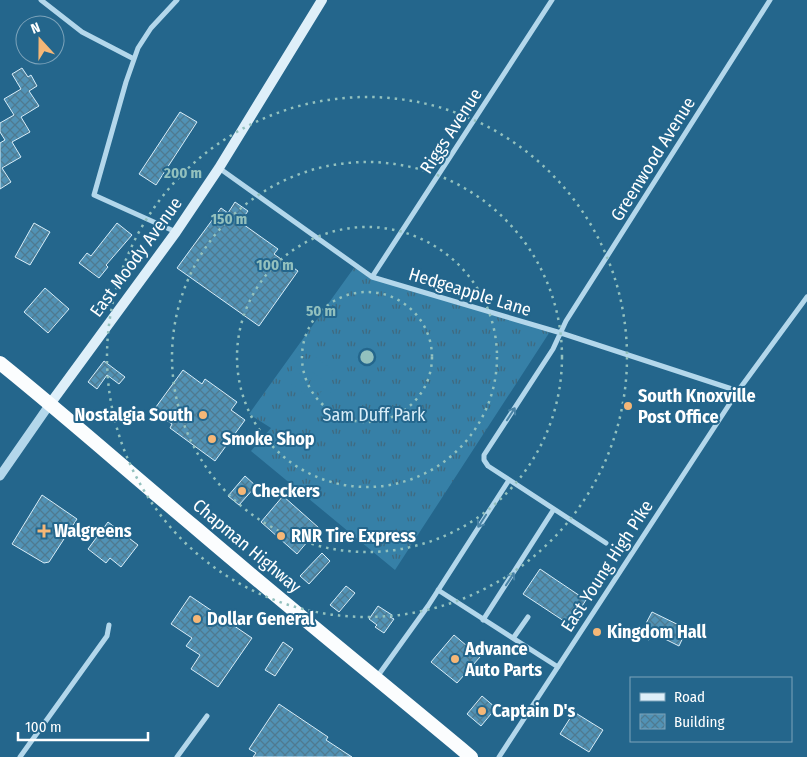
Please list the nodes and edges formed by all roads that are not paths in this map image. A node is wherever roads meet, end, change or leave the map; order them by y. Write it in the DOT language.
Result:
graph roads {
  1 [pos="41,0"];
  2 [pos="177,0"];
  3 [pos="322,0"];
  4 [pos="552,0"];
  5 [pos="770,0"];
  6 [pos="134,59"];
  7 [pos="219,168"];
  8 [pos="176,232"];
  9 [pos="372,277"];
  10 [pos="807,297"];
  11 [pos="561,333"];
  12 [pos="0,363"];
  13 [pos="738,391"];
  14 [pos="50,404"];
  15 [pos="0,476"];
  16 [pos="509,480"];
  17 [pos="554,509"];
  18 [pos="606,543"];
  19 [pos="438,590"];
  20 [pos="528,617"];
  21 [pos="483,620"];
  22 [pos="109,625"];
  23 [pos="514,637"];
  24 [pos="558,667"];
  25 [pos="377,678"];
  26 [pos="207,716"];
  27 [pos="20,757"];
  28 [pos="177,757"];
  29 [pos="471,757"];
  30 [pos="499,757"];
  1 -- 6 [label="street"];
  2 -- 6 [label="street"];
  3 -- 7 [label="main road, East Moody Avenue"];
  4 -- 9 [label="street, Riggs Avenue"];
  5 -- 11 [label="street, Greenwood Avenue"];
  6 -- 8 [label="street"];
  7 -- 8 [label="main road, East Moody Avenue"];
  7 -- 9 [label="street, Hedgeapple Lane"];
  8 -- 14 [label="main road, East Moody Avenue"];
  9 -- 11 [label="street, Hedgeapple Lane"];
  10 -- 13 [label="street, East Young High Pike"];
  11 -- 13 [label="street, Hedgeapple Lane"];
  16 -- 11 [label="street, Greenwood Avenue, one-way"];
  12 -- 14 [label="highway, Chapman Highway"];
  13 -- 24 [label="street, East Young High Pike"];
  14 -- 15 [label="street"];
  14 -- 25 [label="highway, Chapman Highway"];
  16 -- 17 [label="street"];
  16 -- 19 [label="street, one-way"];
  17 -- 18 [label="street"];
  21 -- 17 [label="street, one-way"];
  19 -- 21 [label="street"];
  19 -- 25 [label="street"];
  20 -- 23 [label="street"];
  21 -- 23 [label="street"];
  22 -- 27 [label="street"];
  23 -- 24 [label="street"];
  24 -- 30 [label="street, East Young High Pike"];
  25 -- 29 [label="highway, Chapman Highway"];
  26 -- 28 [label="street"];
}
